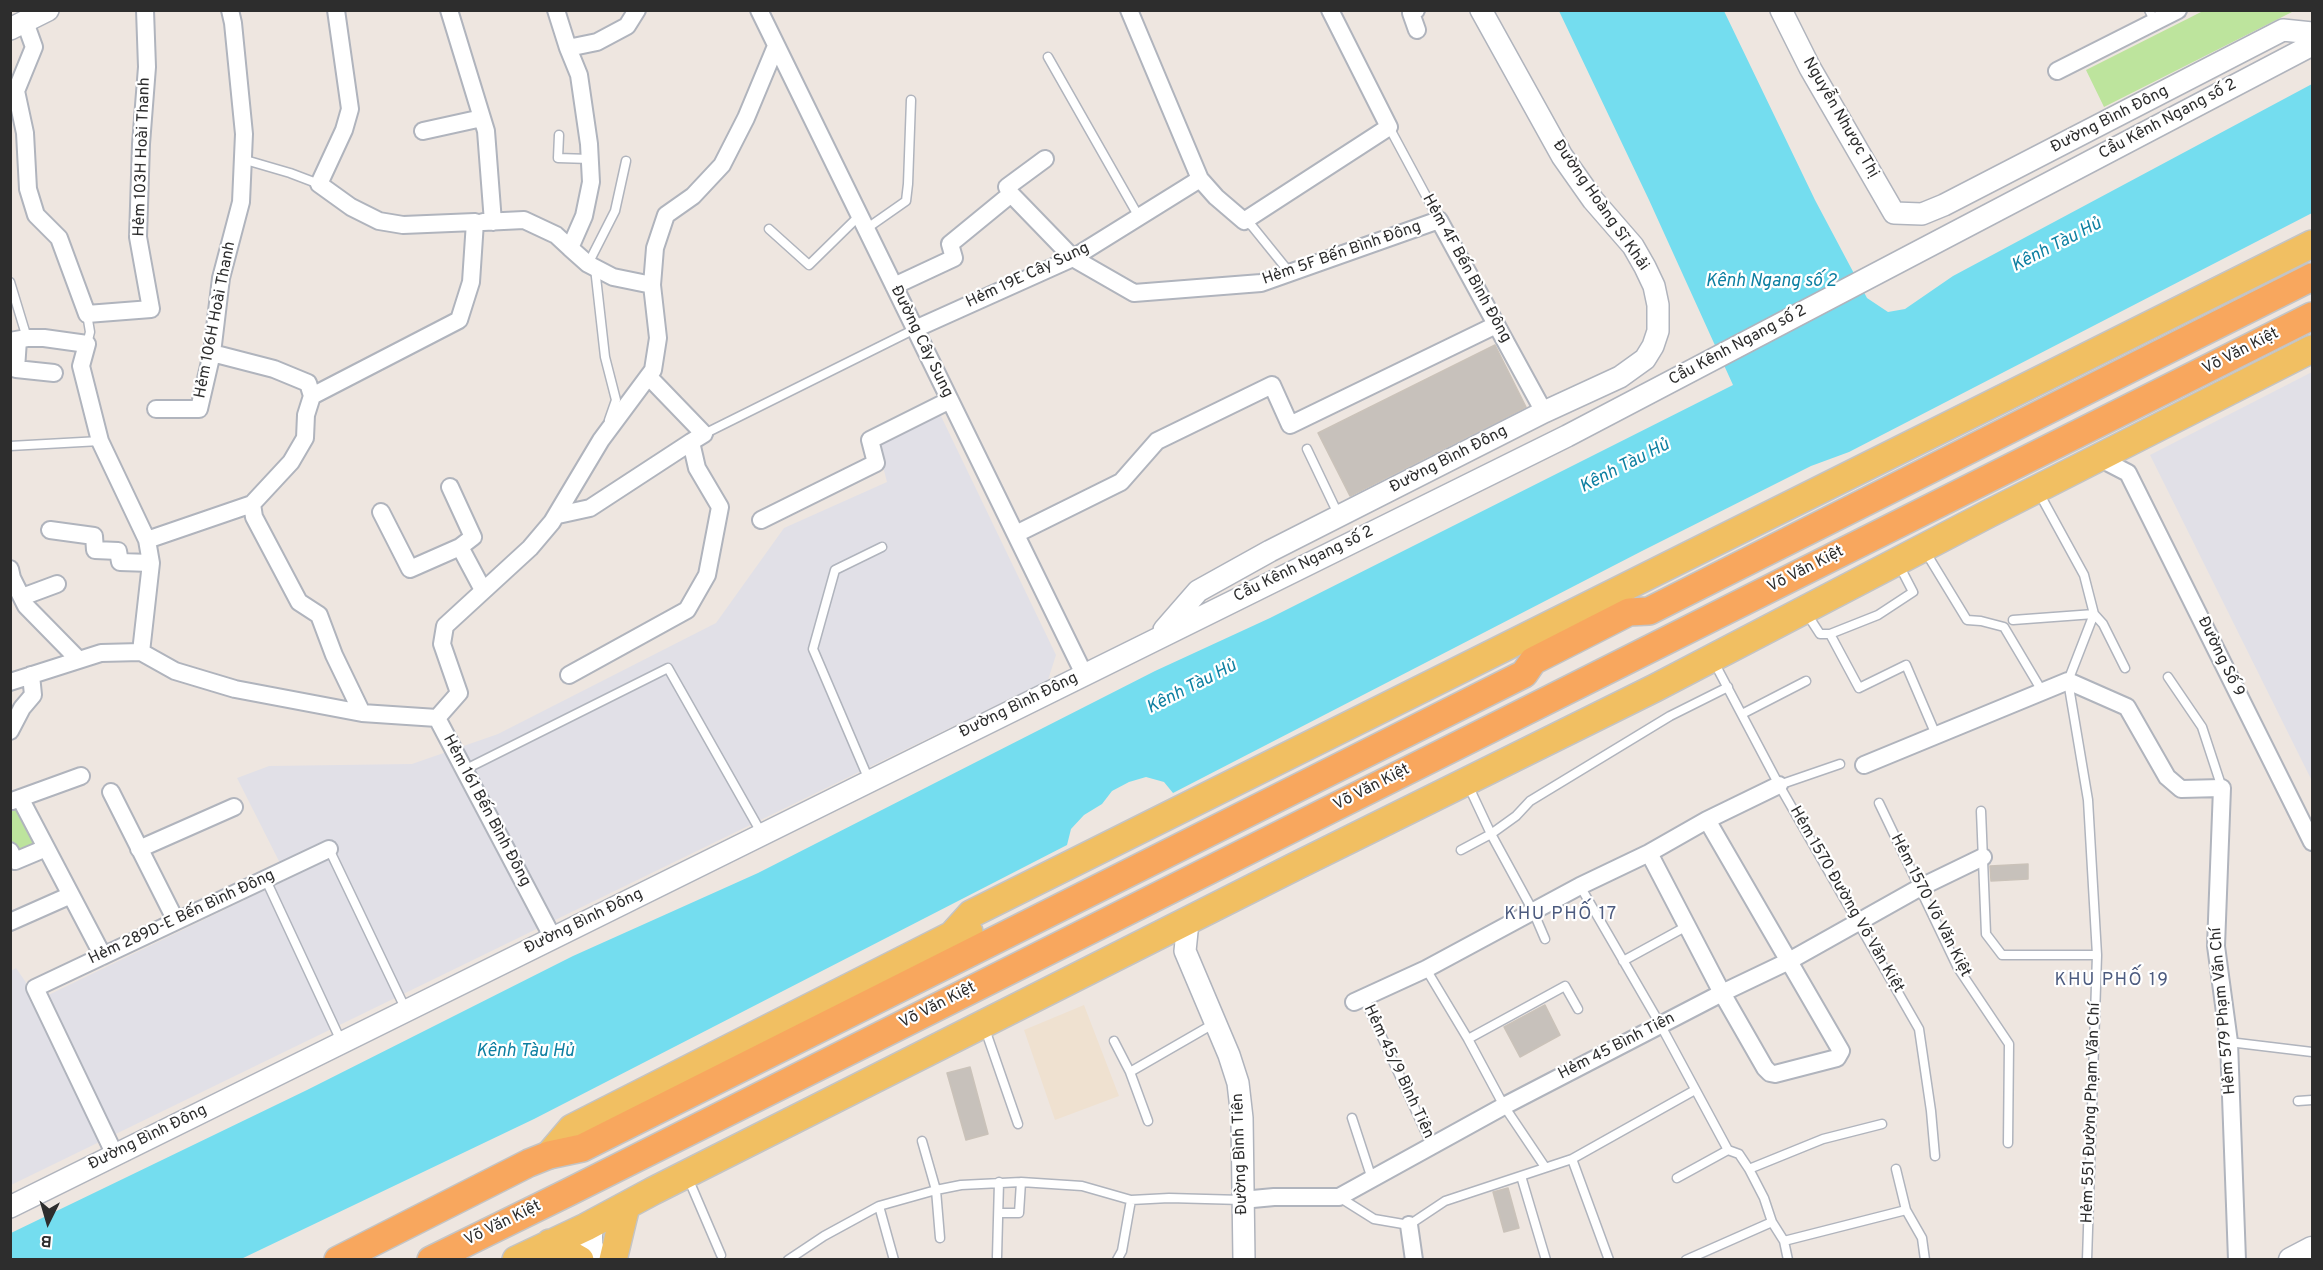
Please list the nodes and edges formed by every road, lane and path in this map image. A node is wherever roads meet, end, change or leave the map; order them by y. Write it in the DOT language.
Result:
graph roads {
  1 [pos="48,10"];
  2 [pos="145,10"];
  3 [pos="230,10"];
  4 [pos="336,10"];
  5 [pos="449,10"];
  6 [pos="556,10"];
  7 [pos="637,10"];
  8 [pos="1129,10"];
  9 [pos="1330,10"];
  10 [pos="1416,10"];
  11 [pos="1481,10"];
  12 [pos="1781,10"];
  13 [pos="2178,10"];
  14 [pos="762,12"];
  15 [pos="2152,16"];
  16 [pos="18,25"];
  17 [pos="1417,30"];
  18 [pos="2313,33"];
  19 [pos="2313,45"];
  20 [pos="776,46"];
  21 [pos="568,48"];
  22 [pos="1048,57"];
  23 [pos="2057,71"];
  24 [pos="911,100"];
  25 [pos="482,118"];
  26 [pos="1389,127"];
  27 [pos="423,131"];
  28 [pos="559,135"];
  29 [pos="242,159"];
  30 [pos="590,159"];
  31 [pos="1045,159"];
  32 [pos="626,161"];
  33 [pos="1200,179"];
  34 [pos="319,184"];
  35 [pos="1011,194"];
  36 [pos="1908,214"];
  37 [pos="1139,217"];
  38 [pos="1244,220"];
  39 [pos="1439,220"];
  40 [pos="475,222"];
  41 [pos="493,222"];
  42 [pos="862,222"];
  43 [pos="770,229"];
  44 [pos="2313,244"];
  45 [pos="570,248"];
  46 [pos="1073,258"];
  47 [pos="2313,259"];
  48 [pos="591,266"];
  49 [pos="1290,273"];
  50 [pos="2313,277"];
  51 [pos="10,282"];
  52 [pos="652,285"];
  53 [pos="894,286"];
  54 [pos="87,314"];
  55 [pos="2313,316"];
  56 [pos="1496,325"];
  57 [pos="915,328"];
  58 [pos="18,340"];
  59 [pos="87,344"];
  60 [pos="1653,345"];
  61 [pos="2313,349"];
  62 [pos="212,353"];
  63 [pos="54,373"];
  64 [pos="649,377"];
  65 [pos="312,396"];
  66 [pos="950,400"];
  67 [pos="156,408"];
  68 [pos="1544,412"];
  69 [pos="698,438"];
  70 [pos="2137,439"];
  71 [pos="601,440"];
  72 [pos="100,441"];
  73 [pos="10,446"];
  74 [pos="1307,449"];
  75 [pos="2099,458"];
  76 [pos="2128,473"];
  77 [pos="450,487"];
  78 [pos="2037,489"];
  79 [pos="252,504"];
  80 [pos="381,512"];
  81 [pos="558,515"];
  82 [pos="1339,516"];
  83 [pos="761,520"];
  84 [pos="50,530"];
  85 [pos="1016,534"];
  86 [pos="147,540"];
  87 [pos="460,547"];
  88 [pos="882,547"];
  89 [pos="1923,548"];
  90 [pos="1897,561"];
  91 [pos="151,563"];
  92 [pos="10,569"];
  93 [pos="57,584"];
  94 [pos="483,590"];
  95 [pos="22,597"];
  96 [pos="1805,610"];
  97 [pos="1629,612"];
  98 [pos="2094,614"];
  99 [pos="1198,618"];
  100 [pos="2013,620"];
  101 [pos="1830,634"];
  102 [pos="1157,638"];
  103 [pos="141,652"];
  104 [pos="78,658"];
  105 [pos="1712,658"];
  106 [pos="1533,661"];
  107 [pos="2125,668"];
  108 [pos="1084,674"];
  109 [pos="31,675"];
  110 [pos="569,675"];
  111 [pos="2168,677"];
  112 [pos="1806,681"];
  113 [pos="2068,681"];
  114 [pos="10,682"];
  115 [pos="1728,687"];
  116 [pos="2042,691"];
  117 [pos="362,713"];
  118 [pos="1742,714"];
  119 [pos="437,718"];
  120 [pos="10,731"];
  121 [pos="1936,735"];
  122 [pos="1840,764"];
  123 [pos="1864,765"];
  124 [pos="464,770"];
  125 [pos="81,776"];
  126 [pos="870,781"];
  127 [pos="1466,782"];
  128 [pos="1779,784"];
  129 [pos="2222,788"];
  130 [pos="111,792"];
  131 [pos="15,800"];
  132 [pos="1879,803"];
  133 [pos="234,807"];
  134 [pos="1982,811"];
  135 [pos="1707,820"];
  136 [pos="2310,832"];
  137 [pos="762,834"];
  138 [pos="1491,834"];
  139 [pos="46,848"];
  140 [pos="140,849"];
  141 [pos="329,849"];
  142 [pos="1461,850"];
  143 [pos="10,851"];
  144 [pos="1649,853"];
  145 [pos="1983,857"];
  146 [pos="265,878"];
  147 [pos="1580,886"];
  148 [pos="1919,888"];
  149 [pos="70,895"];
  150 [pos="1533,911"];
  151 [pos="176,921"];
  152 [pos="10,922"];
  153 [pos="1188,922"];
  154 [pos="1860,923"];
  155 [pos="1688,926"];
  156 [pos="952,935"];
  157 [pos="553,938"];
  158 [pos="1545,939"];
  159 [pos="1153,940"];
  160 [pos="1185,951"];
  161 [pos="2097,955"];
  162 [pos="103,956"];
  163 [pos="1623,961"];
  164 [pos="1789,961"];
  165 [pos="1426,969"];
  166 [pos="1722,993"];
  167 [pos="1359,1000"];
  168 [pos="1578,1009"];
  169 [pos="406,1011"];
  170 [pos="1215,1023"];
  171 [pos="1660,1024"];
  172 [pos="984,1025"];
  173 [pos="1468,1039"];
  174 [pos="1114,1041"];
  175 [pos="2229,1042"];
  176 [pos="342,1043"];
  177 [pos="2313,1052"];
  178 [pos="1130,1072"];
  179 [pos="1695,1090"];
  180 [pos="2313,1100"];
  181 [pos="2298,1101"];
  182 [pos="1504,1106"];
  183 [pos="1352,1118"];
  184 [pos="1148,1120"];
  185 [pos="1882,1124"];
  186 [pos="1018,1125"];
  187 [pos="922,1141"];
  188 [pos="2008,1143"];
  189 [pos="1432,1146"];
  190 [pos="1728,1150"];
  191 [pos="115,1155"];
  192 [pos="549,1155"];
  193 [pos="1935,1156"];
  194 [pos="1572,1159"];
  195 [pos="1545,1167"];
  196 [pos="1749,1169"];
  197 [pos="1896,1169"];
  198 [pos="686,1175"];
  199 [pos="1521,1176"];
  200 [pos="1677,1178"];
  201 [pos="1372,1179"];
  202 [pos="999,1182"];
  203 [pos="1021,1182"];
  204 [pos="936,1190"];
  205 [pos="570,1192"];
  206 [pos="1339,1197"];
  207 [pos="1131,1200"];
  208 [pos="1242,1200"];
  209 [pos="626,1206"];
  210 [pos="879,1206"];
  211 [pos="10,1207"];
  212 [pos="1906,1210"];
  213 [pos="999,1213"];
  214 [pos="1772,1222"];
  215 [pos="1409,1225"];
  216 [pos="588,1231"];
  217 [pos="940,1238"];
  218 [pos="1784,1241"];
  219 [pos="550,1243"];
  220 [pos="2313,1250"];
  221 [pos="720,1255"];
  222 [pos="997,1257"];
  223 [pos="338,1260"];
  224 [pos="431,1260"];
  225 [pos="516,1260"];
  226 [pos="580,1260"];
  227 [pos="596,1260"];
  228 [pos="607,1260"];
  229 [pos="613,1260"];
  230 [pos="788,1260"];
  231 [pos="894,1260"];
  232 [pos="1116,1260"];
  233 [pos="1244,1260"];
  234 [pos="1414,1260"];
  235 [pos="1546,1260"];
  236 [pos="1609,1260"];
  237 [pos="1686,1260"];
  238 [pos="1788,1260"];
  239 [pos="1925,1260"];
  240 [pos="2088,1260"];
  241 [pos="2237,1260"];
  242 [pos="2291,1260"];
  1 -- 16 [label="street"];
  2 -- 54 [label="street, Hẻm 103H Hoài Thanh"];
  3 -- 29 [label="street, Hẻm 106H Hoài Thanh"];
  4 -- 34 [label="street"];
  5 -- 25 [label="street"];
  6 -- 21 [label="street"];
  7 -- 21 [label="street"];
  8 -- 33 [label="street"];
  9 -- 26 [label="street"];
  10 -- 17 [label="street"];
  11 -- 60 [label="street, Đường Hoàng Sĩ Khải"];
  12 -- 36 [label="street, Nguyễn Nhược Thị"];
  13 -- 15 [label="street"];
  14 -- 20 [label="street, Đường Cây Sung"];
  15 -- 23 [label="street"];
  16 -- 54 [label="street"];
  18 -- 36 [label="street, Đường Bình Đông"];
  19 -- 99 [label="street, Cầu Kênh Ngang số 2"];
  20 -- 42 [label="street, Đường Cây Sung"];
  20 -- 52 [label="street"];
  21 -- 30 [label="street"];
  22 -- 37 [label="lane"];
  24 -- 42 [label="lane"];
  25 -- 27 [label="street"];
  25 -- 41 [label="street"];
  26 -- 38 [label="street"];
  26 -- 39 [label="lane, Hẻm 4F Bến Bình Đông"];
  28 -- 30 [label="lane"];
  29 -- 34 [label="lane"];
  29 -- 62 [label="street, Hẻm 106H Hoài Thanh"];
  30 -- 45 [label="street"];
  31 -- 35 [label="street"];
  32 -- 48 [label="lane"];
  33 -- 37 [label="street, Hẻm 19E Cây Sung"];
  33 -- 38 [label="street"];
  34 -- 40 [label="street"];
  35 -- 46 [label="street, Hẻm 5F Bến Bình Đông"];
  35 -- 53 [label="street"];
  37 -- 46 [label="street, Hẻm 19E Cây Sung"];
  38 -- 49 [label="lane"];
  39 -- 49 [label="street, Hẻm 5F Bến Bình Đông"];
  39 -- 56 [label="street, Hẻm 4F Bến Bình Đông"];
  40 -- 41 [label="street"];
  40 -- 65 [label="street"];
  41 -- 45 [label="street"];
  42 -- 43 [label="lane"];
  42 -- 53 [label="street, Đường Cây Sung"];
  44 -- 156 [label="main road, Võ Văn Kiệt"];
  45 -- 48 [label="street"];
  46 -- 49 [label="street, Hẻm 5F Bến Bình Đông"];
  46 -- 57 [label="street, Hẻm 19E Cây Sung"];
  47 -- 97 [label="main road, Võ Văn Kiệt"];
  48 -- 52 [label="street"];
  48 -- 71 [label="lane"];
  50 -- 97 [label="highway, Võ Văn Kiệt"];
  51 -- 58 [label="lane"];
  52 -- 64 [label="street"];
  53 -- 57 [label="street, Đường Cây Sung"];
  54 -- 59 [label="lane"];
  55 -- 205 [label="highway, Võ Văn Kiệt"];
  56 -- 68 [label="street, Hẻm 4F Bến Bình Đông"];
  56 -- 85 [label="street"];
  57 -- 66 [label="street, Đường Cây Sung"];
  57 -- 69 [label="lane"];
  58 -- 59 [label="street"];
  58 -- 63 [label="street"];
  59 -- 72 [label="street"];
  60 -- 68 [label="street, Đường Bình Đông"];
  61 -- 70 [label="main road, Võ Văn Kiệt"];
  62 -- 65 [label="street"];
  62 -- 67 [label="street, Hẻm 106H Hoài Thanh"];
  64 -- 69 [label="street"];
  64 -- 71 [label="street"];
  65 -- 79 [label="street"];
  66 -- 83 [label="street"];
  66 -- 85 [label="street, Đường Cây Sung"];
  68 -- 82 [label="street, Đường Bình Đông"];
  69 -- 81 [label="street"];
  69 -- 110 [label="street"];
  70 -- 75 [label="main road, Võ Văn Kiệt"];
  70 -- 76 [label="street"];
  71 -- 81 [label="street"];
  72 -- 73 [label="lane"];
  72 -- 86 [label="street"];
  74 -- 82 [label="lane"];
  75 -- 76 [label="street"];
  75 -- 78 [label="main road, Võ Văn Kiệt"];
  76 -- 136 [label="street, Đường Số 9"];
  77 -- 87 [label="street"];
  78 -- 89 [label="main road, Võ Văn Kiệt"];
  78 -- 98 [label="lane"];
  79 -- 86 [label="street"];
  79 -- 117 [label="street"];
  80 -- 87 [label="street"];
  81 -- 94 [label="street"];
  82 -- 102 [label="street, Đường Bình Đông"];
  84 -- 91 [label="street"];
  85 -- 108 [label="street, Đường Cây Sung"];
  86 -- 91 [label="street"];
  87 -- 94 [label="street"];
  88 -- 126 [label="lane"];
  89 -- 90 [label="main road, Võ Văn Kiệt"];
  89 -- 116 [label="lane"];
  90 -- 96 [label="main road, Võ Văn Kiệt"];
  90 -- 101 [label="lane"];
  91 -- 103 [label="street"];
  92 -- 95 [label="street"];
  93 -- 95 [label="street"];
  94 -- 119 [label="street"];
  95 -- 104 [label="street"];
  96 -- 101 [label="lane"];
  96 -- 105 [label="main road, Võ Văn Kiệt"];
  97 -- 106 [label="highway, Võ Văn Kiệt"];
  98 -- 100 [label="lane"];
  98 -- 107 [label="lane"];
  98 -- 113 [label="lane"];
  99 -- 102 [label="street, Đường Bình Đông"];
  101 -- 121 [label="lane"];
  102 -- 108 [label="street, Đường Bình Đông"];
  103 -- 104 [label="street"];
  103 -- 117 [label="street, Hẻm 161 Bến Bình Đông"];
  104 -- 109 [label="street"];
  105 -- 115 [label="lane, Hẻm 1570 Đường Võ Văn Kiệt"];
  105 -- 127 [label="main road, Võ Văn Kiệt"];
  106 -- 156 [label="main road, Võ Văn Kiệt"];
  106 -- 192 [label="highway, Võ Văn Kiệt"];
  108 -- 126 [label="street, Đường Bình Đông"];
  109 -- 114 [label="street"];
  109 -- 120 [label="street"];
  111 -- 129 [label="lane"];
  112 -- 118 [label="lane"];
  113 -- 116 [label="street"];
  113 -- 129 [label="street"];
  113 -- 161 [label="lane, Hẻm 551 Đường Phạm Văn Chí"];
  115 -- 118 [label="lane, Hẻm 1570 Đường Võ Văn Kiệt"];
  115 -- 138 [label="lane"];
  116 -- 121 [label="street"];
  117 -- 119 [label="street, Hẻm 161 Bến Bình Đông"];
  118 -- 128 [label="lane, Hẻm 1570 Đường Võ Văn Kiệt"];
  119 -- 124 [label="street, Hẻm 161 Bến Bình Đông"];
  121 -- 123 [label="street"];
  122 -- 128 [label="lane"];
  124 -- 137 [label="lane"];
  124 -- 157 [label="street, Hẻm 161 Bến Bình Đông"];
  125 -- 131 [label="street"];
  126 -- 137 [label="street, Đường Bình Đông"];
  127 -- 138 [label="lane"];
  127 -- 153 [label="main road, Võ Văn Kiệt"];
  128 -- 135 [label="street"];
  128 -- 154 [label="lane, Hẻm 1570 Đường Võ Văn Kiệt"];
  129 -- 175 [label="street, Hẻm 579 Phạm Văn Chí"];
  130 -- 140 [label="street"];
  131 -- 139 [label="street"];
  132 -- 148 [label="lane, Hẻm 1570 Võ Văn Kiệt"];
  133 -- 140 [label="street"];
  134 -- 145 [label="lane"];
  135 -- 144 [label="street"];
  135 -- 164 [label="street"];
  137 -- 157 [label="street, Đường Bình Đông"];
  138 -- 142 [label="lane"];
  138 -- 150 [label="lane"];
  139 -- 143 [label="street"];
  139 -- 149 [label="street"];
  140 -- 151 [label="street"];
  141 -- 146 [label="street, Hẻm 289D-E Bến Bình Đông"];
  141 -- 169 [label="lane"];
  144 -- 147 [label="street"];
  144 -- 155 [label="street"];
  145 -- 148 [label="street, Hẻm 45 Bình Tiên"];
  145 -- 161 [label="lane"];
  146 -- 151 [label="street, Hẻm 289D-E Bến Bình Đông"];
  146 -- 176 [label="lane"];
  147 -- 150 [label="street"];
  147 -- 163 [label="lane"];
  148 -- 154 [label="street, Hẻm 45 Bình Tiên"];
  148 -- 188 [label="lane, Hẻm 1570 Võ Văn Kiệt"];
  149 -- 152 [label="street"];
  149 -- 162 [label="street"];
  150 -- 158 [label="lane"];
  150 -- 165 [label="street"];
  151 -- 162 [label="street, Hẻm 289D-E Bến Bình Đông"];
  153 -- 159 [label="main road, Võ Văn Kiệt"];
  153 -- 160 [label="street, Đường Bình Tiên"];
  154 -- 164 [label="street, Hẻm 45 Bình Tiên"];
  154 -- 193 [label="lane, Hẻm 1570 Đường Võ Văn Kiệt"];
  155 -- 163 [label="lane"];
  155 -- 166 [label="street"];
  156 -- 192 [label="main road, Võ Văn Kiệt"];
  157 -- 169 [label="street, Đường Bình Đông"];
  159 -- 160 [label="street"];
  159 -- 172 [label="main road, Võ Văn Kiệt"];
  160 -- 170 [label="street, Đường Bình Tiên"];
  161 -- 240 [label="lane, Hẻm 551 Đường Phạm Văn Chí"];
  162 -- 191 [label="street, Hẻm 289D-E Bến Bình Đông"];
  163 -- 171 [label="lane"];
  164 -- 166 [label="street, Hẻm 45 Bình Tiên"];
  164 -- 166 [label="street"];
  165 -- 167 [label="street"];
  165 -- 173 [label="lane"];
  166 -- 171 [label="street, Hẻm 45 Bình Tiên"];
  167 -- 189 [label="lane, Hẻm 45/9 Bình Tiên"];
  168 -- 173 [label="lane"];
  169 -- 176 [label="street, Đường Bình Đông"];
  170 -- 178 [label="lane"];
  170 -- 208 [label="street, Đường Bình Tiên"];
  171 -- 179 [label="lane"];
  171 -- 182 [label="street, Hẻm 45 Bình Tiên"];
  172 -- 186 [label="lane"];
  172 -- 198 [label="main road, Võ Văn Kiệt"];
  173 -- 182 [label="lane"];
  174 -- 178 [label="lane"];
  175 -- 177 [label="lane"];
  175 -- 241 [label="street, Hẻm 579 Phạm Văn Chí"];
  176 -- 191 [label="street, Đường Bình Đông"];
  178 -- 184 [label="lane"];
  179 -- 190 [label="lane"];
  179 -- 194 [label="lane"];
  180 -- 181 [label="lane"];
  182 -- 189 [label="street, Hẻm 45 Bình Tiên"];
  182 -- 195 [label="lane"];
  183 -- 201 [label="lane"];
  185 -- 196 [label="lane"];
  187 -- 204 [label="lane"];
  189 -- 201 [label="street, Hẻm 45 Bình Tiên"];
  190 -- 196 [label="lane"];
  190 -- 200 [label="lane"];
  191 -- 211 [label="street, Đường Bình Đông"];
  192 -- 205 [label="highway"];
  192 -- 223 [label="highway, Võ Văn Kiệt"];
  194 -- 195 [label="lane"];
  194 -- 236 [label="lane"];
  195 -- 199 [label="lane"];
  196 -- 214 [label="lane"];
  197 -- 212 [label="lane"];
  198 -- 209 [label="main road, Võ Văn Kiệt"];
  198 -- 221 [label="lane"];
  199 -- 215 [label="lane"];
  199 -- 235 [label="lane"];
  201 -- 206 [label="street, Hẻm 45 Bình Tiên"];
  202 -- 203 [label="lane"];
  202 -- 204 [label="lane"];
  202 -- 213 [label="lane"];
  203 -- 207 [label="lane"];
  203 -- 213 [label="lane"];
  204 -- 210 [label="lane"];
  204 -- 217 [label="lane"];
  205 -- 216 [label="main road"];
  205 -- 224 [label="highway, Võ Văn Kiệt"];
  206 -- 208 [label="street, Hẻm 45 Bình Tiên"];
  206 -- 215 [label="lane"];
  207 -- 208 [label="lane"];
  207 -- 232 [label="lane"];
  208 -- 233 [label="street, Đường Bình Tiên"];
  209 -- 216 [label="main road, Võ Văn Kiệt"];
  209 -- 229 [label="main road"];
  210 -- 230 [label="lane"];
  210 -- 231 [label="lane"];
  212 -- 218 [label="lane"];
  212 -- 239 [label="lane"];
  213 -- 222 [label="lane"];
  214 -- 218 [label="lane"];
  214 -- 237 [label="lane"];
  215 -- 234 [label="street"];
  216 -- 219 [label="main road, Võ Văn Kiệt"];
  216 -- 227 [label="main road"];
  216 -- 228 [label="main road"];
  218 -- 238 [label="lane"];
  219 -- 225 [label="main road, Võ Văn Kiệt"];
  219 -- 226 [label="main road"];
  220 -- 242 [label="main road"];
}
